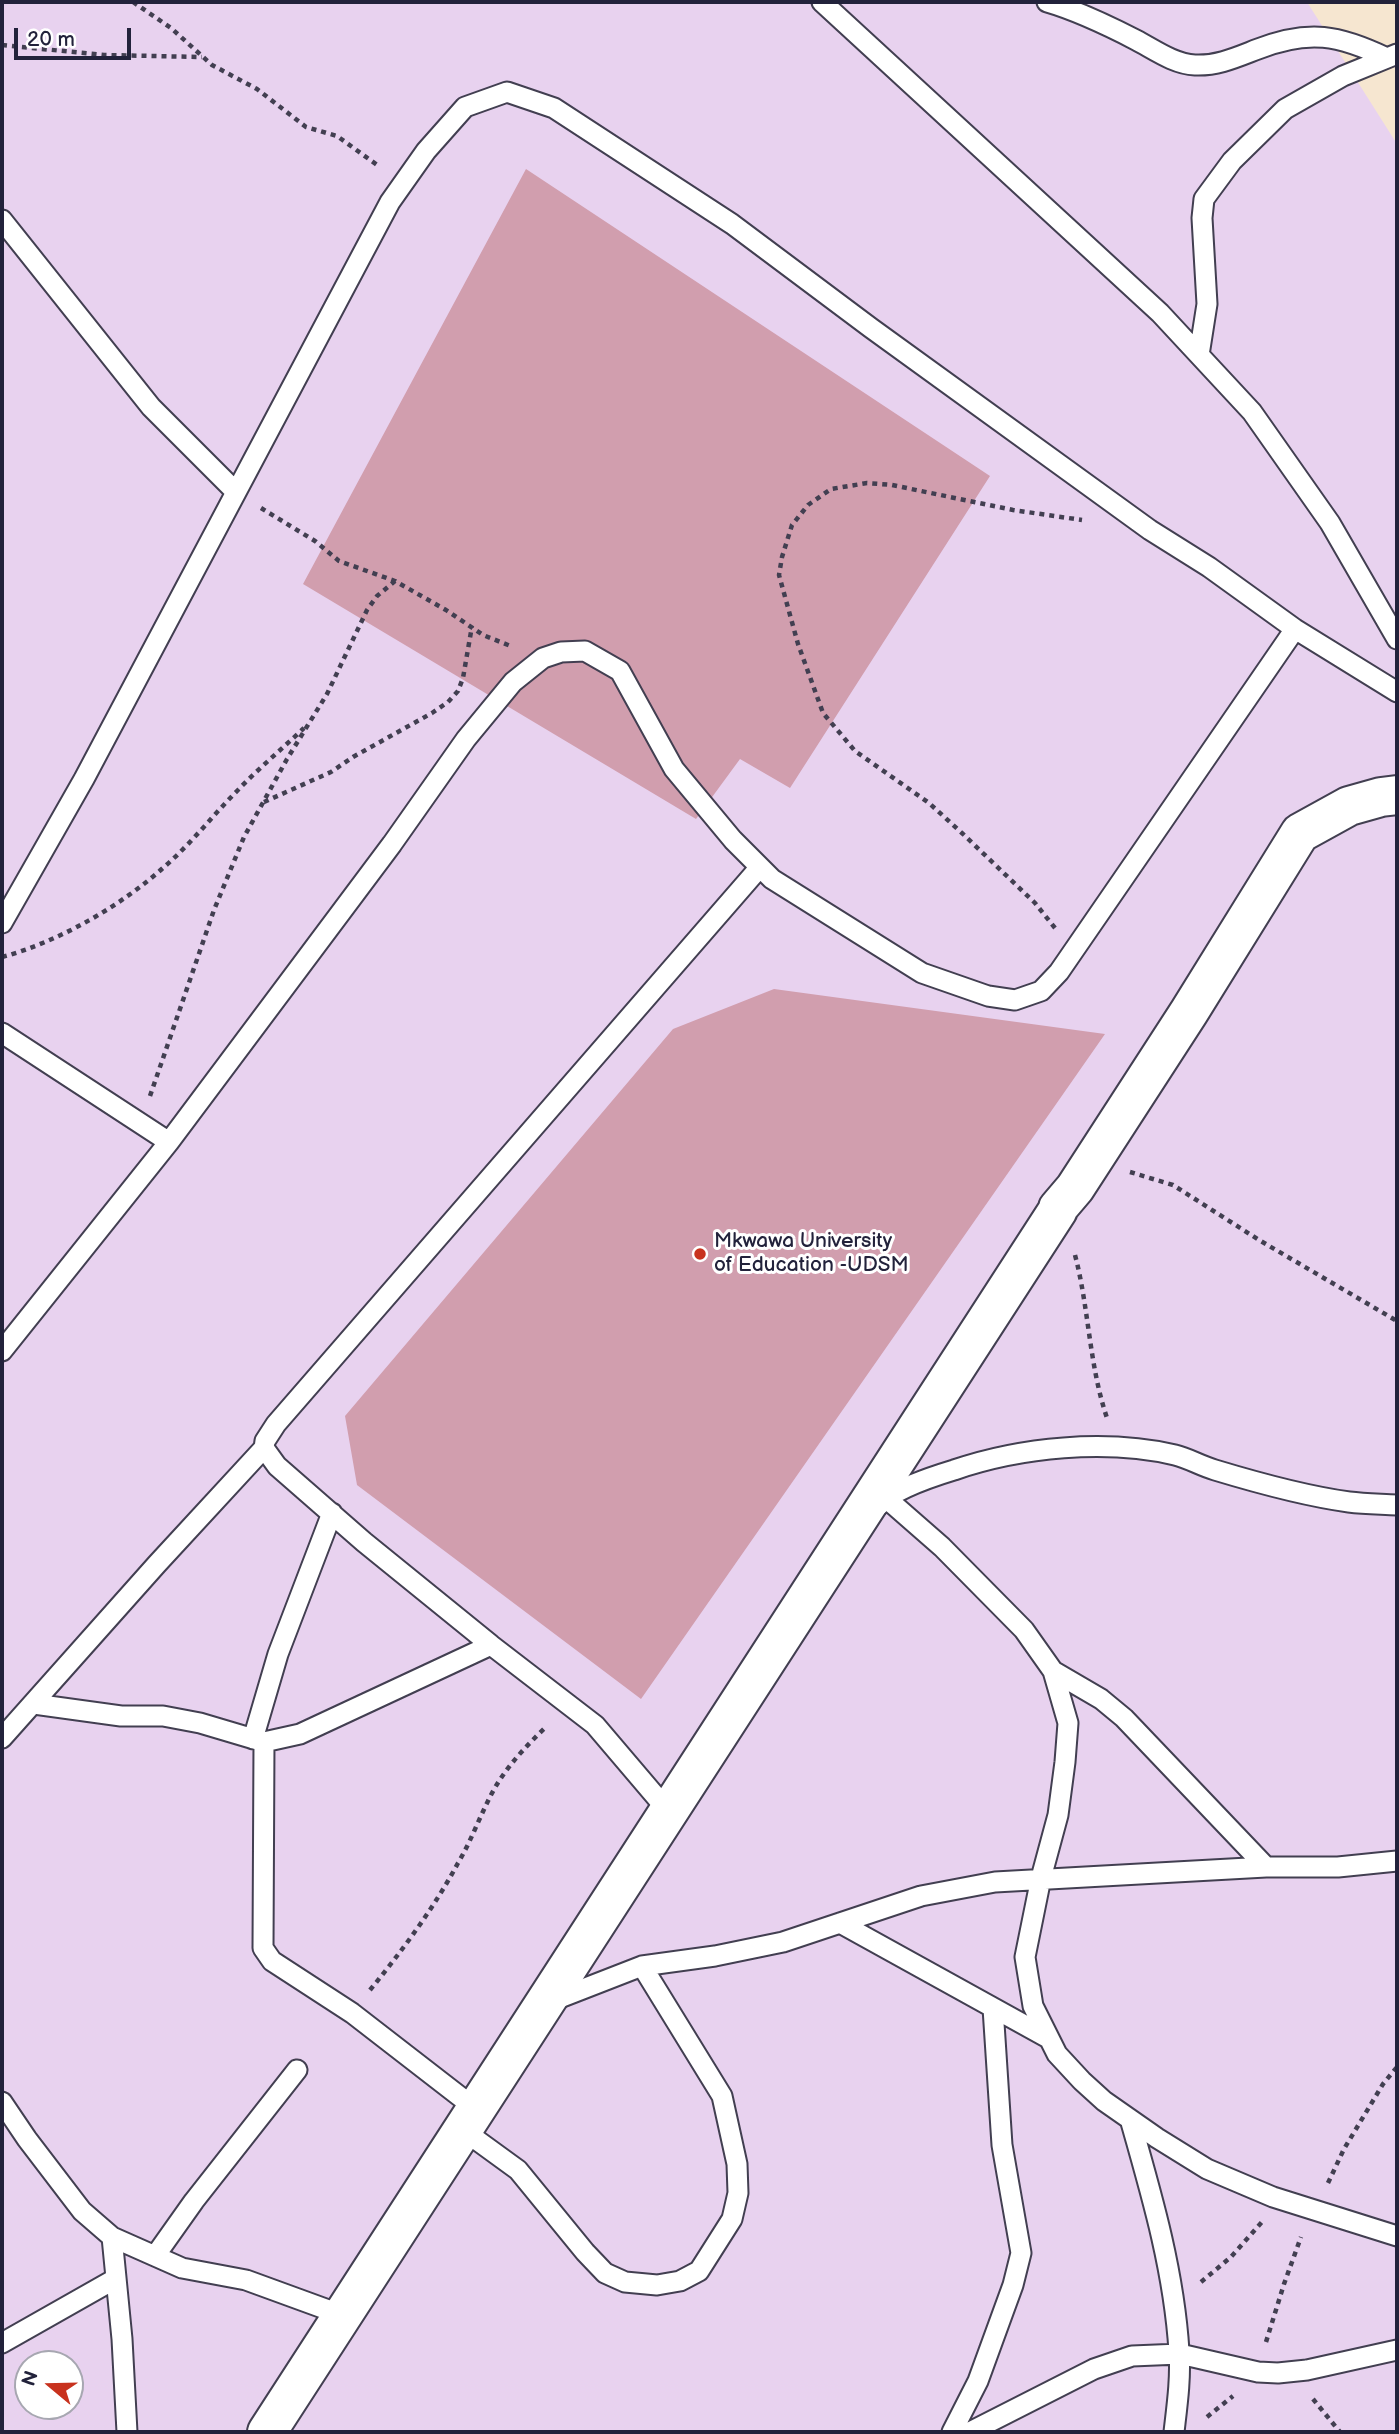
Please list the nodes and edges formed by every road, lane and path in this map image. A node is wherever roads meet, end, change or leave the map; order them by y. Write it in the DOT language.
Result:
graph roads {
  1 [pos="133,2"];
  2 [pos="822,2"];
  3 [pos="1047,2"];
  4 [pos="2,45"];
  5 [pos="1392,56"];
  6 [pos="203,57"];
  7 [pos="402,185"];
  8 [pos="2,220"];
  9 [pos="1199,355"];
  10 [pos="235,491"];
  11 [pos="1150,530"];
  12 [pos="395,581"];
  13 [pos="472,626"];
  14 [pos="1295,629"];
  15 [pos="1397,639"];
  16 [pos="543,658"];
  17 [pos="1397,692"];
  18 [pos="309,723"];
  19 [pos="1397,795"];
  20 [pos="264,802"];
  21 [pos="760,867"];
  22 [pos="2,923"];
  23 [pos="1074,951"];
  24 [pos="2,957"];
  25 [pos="2,1033"];
  26 [pos="141,1124"];
  27 [pos="169,1142"];
  28 [pos="1066,1199"];
  29 [pos="1397,1321"];
  30 [pos="2,1352"];
  31 [pos="1121,1447"];
  32 [pos="264,1448"];
  33 [pos="886,1498"];
  34 [pos="1397,1505"];
  35 [pos="332,1513"];
  36 [pos="848,1537"];
  37 [pos="491,1645"];
  38 [pos="1053,1671"];
  39 [pos="34,1704"];
  40 [pos="568,1704"];
  41 [pos="2,1738"];
  42 [pos="258,1740"];
  43 [pos="669,1812"];
  44 [pos="1397,1861"];
  45 [pos="1265,1867"];
  46 [pos="1041,1878"];
  47 [pos="840,1923"];
  48 [pos="642,1966"];
  49 [pos="545,2004"];
  50 [pos="992,2008"];
  51 [pos="352,2013"];
  52 [pos="1048,2038"];
  53 [pos="1397,2067"];
  54 [pos="297,2070"];
  55 [pos="2,2102"];
  56 [pos="469,2119"];
  57 [pos="1129,2119"];
  58 [pos="1279,2199"];
  59 [pos="1312,2208"];
  60 [pos="1397,2236"];
  61 [pos="112,2238"];
  62 [pos="155,2256"];
  63 [pos="116,2279"];
  64 [pos="1174,2299"];
  65 [pos="342,2315"];
  66 [pos="2,2343"];
  67 [pos="1397,2350"];
  68 [pos="1180,2354"];
  69 [pos="1297,2371"];
  70 [pos="1261,2372"];
  71 [pos="1200,2425"];
  72 [pos="127,2432"];
  73 [pos="267,2432"];
  74 [pos="952,2432"];
  75 [pos="970,2432"];
  76 [pos="1174,2432"];
  77 [pos="1339,2432"];
  1 -- 6 [label="path"];
  2 -- 9 [label="lane"];
  3 -- 5 [label="lane"];
  4 -- 6 [label="path"];
  5 -- 9 [label="lane"];
  6 -- 7 [label="path"];
  7 -- 10 [label="lane"];
  7 -- 11 [label="lane"];
  8 -- 10 [label="lane"];
  9 -- 15 [label="lane"];
  10 -- 12 [label="path"];
  10 -- 22 [label="lane"];
  11 -- 14 [label="lane"];
  11 -- 23 [label="path"];
  12 -- 13 [label="path"];
  12 -- 18 [label="path"];
  13 -- 16 [label="path"];
  13 -- 20 [label="path"];
  14 -- 17 [label="lane"];
  14 -- 23 [label="lane"];
  16 -- 21 [label="lane"];
  16 -- 27 [label="lane"];
  18 -- 20 [label="path"];
  18 -- 24 [label="path"];
  19 -- 28 [label="street"];
  20 -- 26 [label="path"];
  21 -- 23 [label="lane"];
  21 -- 32 [label="lane"];
  25 -- 26 [label="lane"];
  26 -- 27 [label="lane"];
  27 -- 30 [label="lane"];
  28 -- 29 [label="path"];
  28 -- 31 [label="path"];
  28 -- 36 [label="street"];
  31 -- 33 [label="lane"];
  31 -- 34 [label="lane"];
  32 -- 35 [label="lane"];
  32 -- 39 [label="lane"];
  33 -- 36 [label="lane"];
  33 -- 38 [label="lane"];
  35 -- 37 [label="lane"];
  35 -- 42 [label="lane"];
  36 -- 43 [label="street"];
  37 -- 40 [label="lane"];
  37 -- 42 [label="lane"];
  38 -- 45 [label="lane"];
  38 -- 46 [label="lane"];
  39 -- 41 [label="lane"];
  39 -- 42 [label="lane"];
  40 -- 43 [label="lane"];
  40 -- 51 [label="path"];
  42 -- 51 [label="lane"];
  43 -- 49 [label="street"];
  44 -- 45 [label="lane"];
  45 -- 46 [label="lane"];
  46 -- 47 [label="lane"];
  46 -- 52 [label="lane"];
  47 -- 48 [label="lane"];
  47 -- 50 [label="lane"];
  48 -- 49 [label="lane"];
  48 -- 56 [label="lane"];
  49 -- 56 [label="street"];
  50 -- 52 [label="lane"];
  50 -- 74 [label="lane"];
  51 -- 56 [label="lane"];
  52 -- 57 [label="lane"];
  53 -- 59 [label="path"];
  54 -- 62 [label="lane"];
  55 -- 61 [label="lane"];
  56 -- 65 [label="street"];
  57 -- 58 [label="lane"];
  57 -- 64 [label="lane"];
  58 -- 59 [label="lane"];
  58 -- 64 [label="path"];
  59 -- 60 [label="lane"];
  59 -- 70 [label="path"];
  61 -- 62 [label="lane"];
  61 -- 63 [label="lane"];
  62 -- 65 [label="lane"];
  63 -- 66 [label="lane"];
  63 -- 72 [label="lane"];
  64 -- 68 [label="lane"];
  65 -- 73 [label="street"];
  67 -- 69 [label="lane"];
  68 -- 70 [label="lane"];
  68 -- 75 [label="lane"];
  68 -- 76 [label="lane"];
  69 -- 70 [label="lane"];
  69 -- 77 [label="path"];
  70 -- 71 [label="path"];
}
